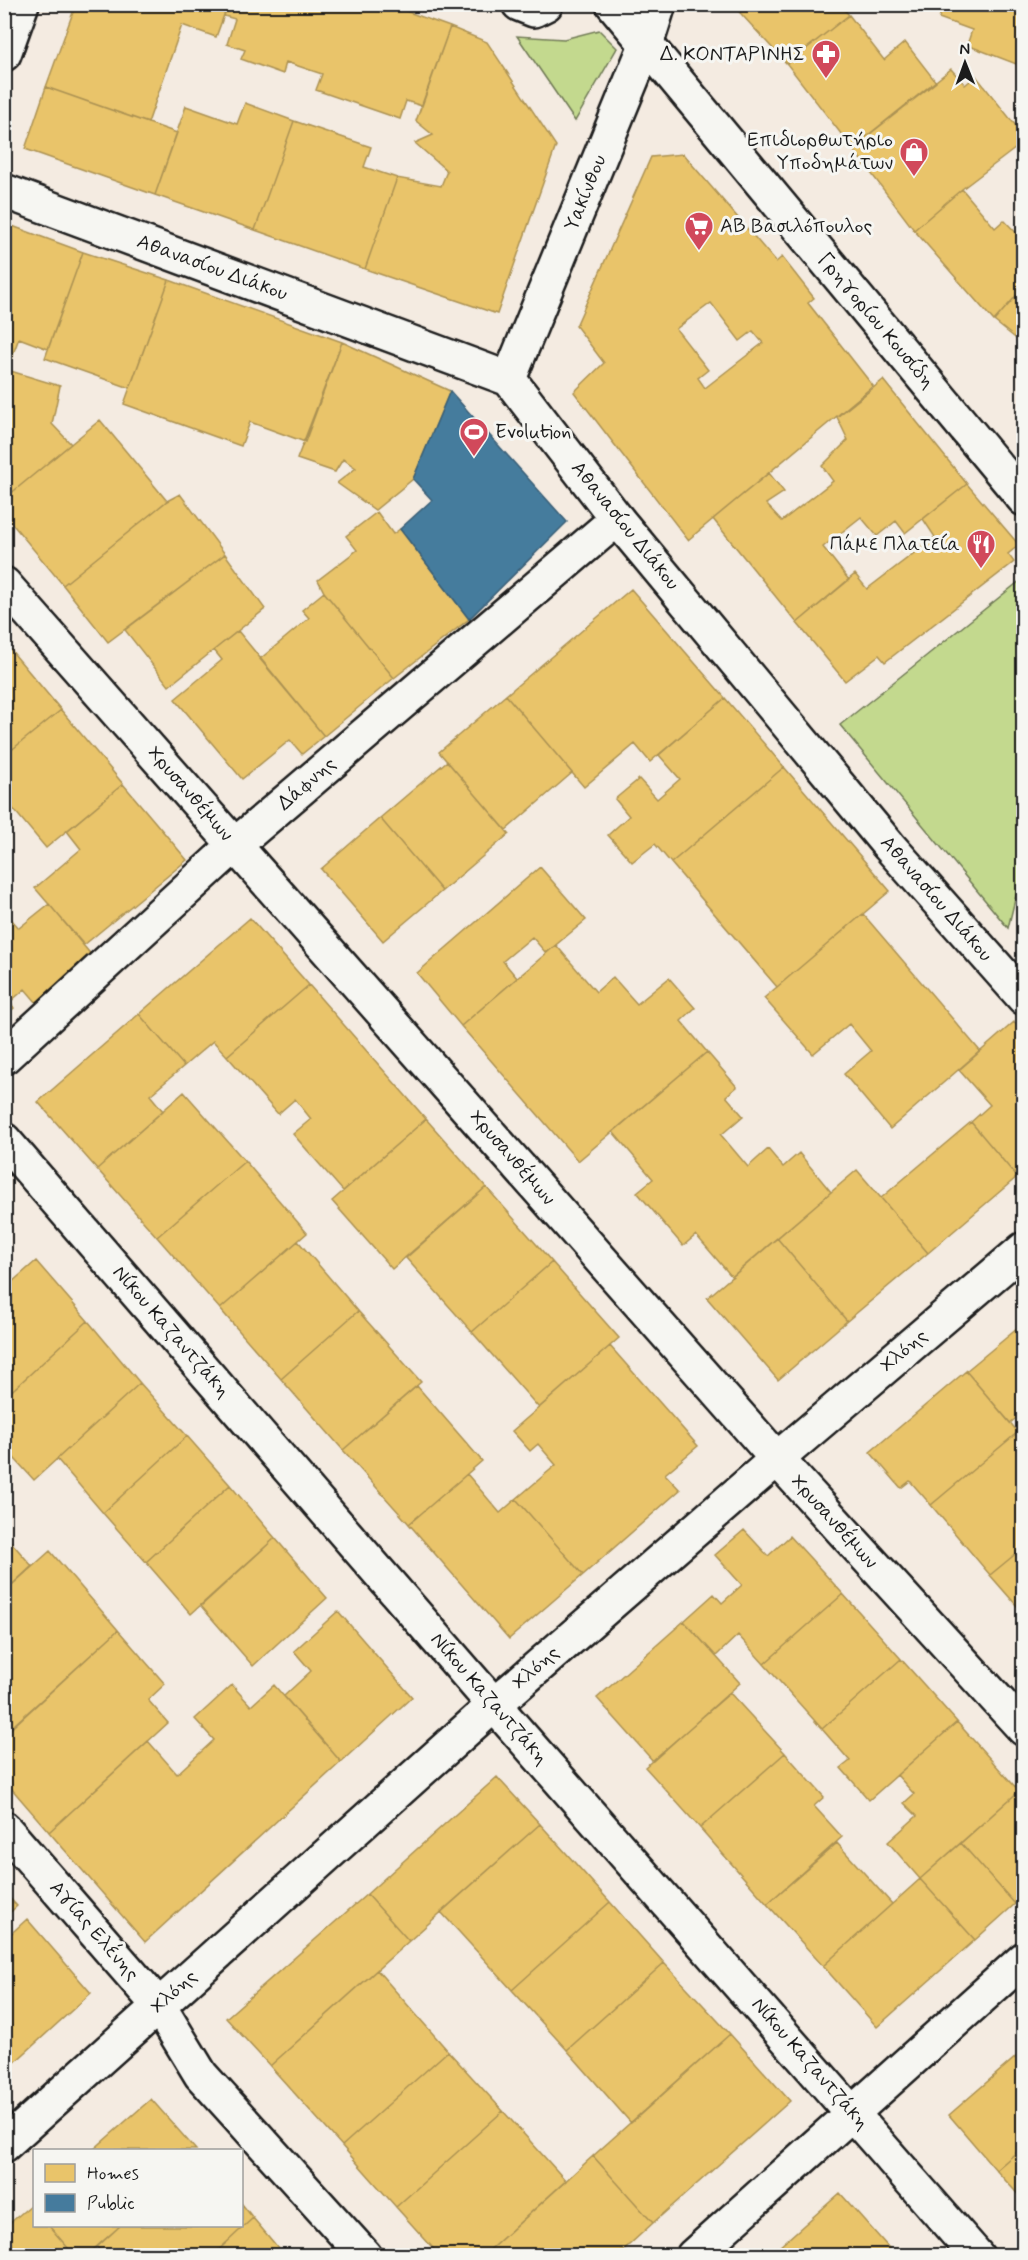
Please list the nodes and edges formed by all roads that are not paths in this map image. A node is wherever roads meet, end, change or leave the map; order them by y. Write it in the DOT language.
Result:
graph roads {
  1 [pos="22,4"];
  2 [pos="519,4"];
  3 [pos="546,4"];
  4 [pos="613,4"];
  5 [pos="659,4"];
  6 [pos="646,45"];
  7 [pos="4,54"];
  8 [pos="4,191"];
  9 [pos="509,379"];
  10 [pos="1023,499"];
  11 [pos="617,519"];
  12 [pos="4,584"];
  13 [pos="235,846"];
  14 [pos="1023,998"];
  15 [pos="4,1057"];
  16 [pos="4,1140"];
  17 [pos="1023,1250"];
  18 [pos="777,1459"];
  19 [pos="494,1705"];
  20 [pos="1023,1729"];
  21 [pos="4,1828"];
  22 [pos="1023,1959"];
  23 [pos="159,2006"];
  24 [pos="853,2113"];
  25 [pos="4,2145"];
  26 [pos="365,2256"];
  27 [pos="693,2256"];
  28 [pos="977,2256"];
  1 -- 7 [label="street"];
  2 -- 3 [label="street"];
  4 -- 6 [label="street, Γρηγορίου Κουσίδη"];
  5 -- 6 [label="street, Υακίνθου"];
  6 -- 9 [label="street, Υακίνθου"];
  6 -- 10 [label="street, Γρηγορίου Κουσίδη"];
  8 -- 9 [label="street, Αθανασίου Διάκου"];
  9 -- 11 [label="street, Αθανασίου Διάκου"];
  11 -- 13 [label="street, Δάφνης"];
  11 -- 14 [label="street, Αθανασίου Διάκου"];
  12 -- 13 [label="street, Χρυσανθέμων"];
  13 -- 15 [label="street, Δάφνης"];
  13 -- 18 [label="street, Χρυσανθέμων"];
  16 -- 19 [label="street, Νίκου Καζαντζάκη"];
  17 -- 18 [label="street, Χλόης"];
  18 -- 19 [label="street, Χλόης"];
  18 -- 20 [label="street, Χρυσανθέμων"];
  19 -- 23 [label="street, Χλόης"];
  19 -- 24 [label="street, Νίκου Καζαντζάκη"];
  21 -- 23 [label="street, Αγίας Ελένης"];
  22 -- 24 [label="street"];
  23 -- 25 [label="street, Χλόης"];
  23 -- 26 [label="street, Αγίας Ελένης"];
  24 -- 27 [label="street"];
  24 -- 28 [label="street, Νίκου Καζαντζάκη"];
}
